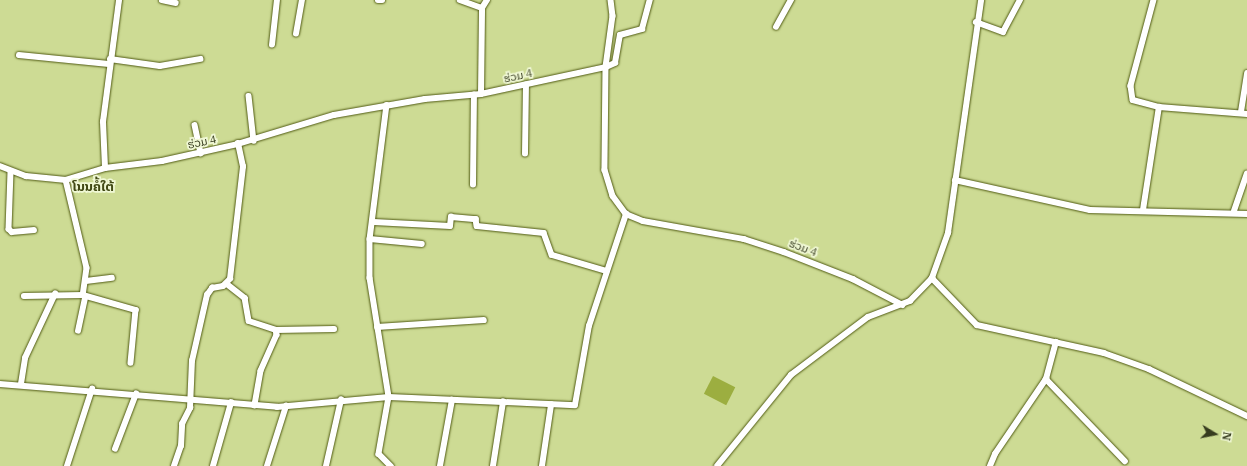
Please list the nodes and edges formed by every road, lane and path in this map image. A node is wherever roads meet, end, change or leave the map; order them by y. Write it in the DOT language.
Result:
graph roads {
  1 [pos="119,0"];
  2 [pos="162,0"];
  3 [pos="277,0"];
  4 [pos="302,0"];
  5 [pos="378,0"];
  6 [pos="382,0"];
  7 [pos="460,0"];
  8 [pos="487,0"];
  9 [pos="611,0"];
  10 [pos="650,0"];
  11 [pos="791,0"];
  12 [pos="981,0"];
  13 [pos="1020,0"];
  14 [pos="1154,0"];
  15 [pos="176,3"];
  16 [pos="482,8"];
  17 [pos="976,22"];
  18 [pos="776,27"];
  19 [pos="296,34"];
  20 [pos="620,35"];
  21 [pos="610,36"];
  22 [pos="272,45"];
  23 [pos="18,55"];
  24 [pos="200,59"];
  25 [pos="109,62"];
  26 [pos="606,67"];
  27 [pos="1247,73"];
  28 [pos="526,85"];
  29 [pos="481,94"];
  30 [pos="474,95"];
  31 [pos="248,96"];
  32 [pos="387,105"];
  33 [pos="1159,106"];
  34 [pos="1244,113"];
  35 [pos="195,125"];
  36 [pos="254,140"];
  37 [pos="238,144"];
  38 [pos="201,152"];
  39 [pos="525,154"];
  40 [pos="0,166"];
  41 [pos="105,168"];
  42 [pos="11,172"];
  43 [pos="1247,174"];
  44 [pos="66,180"];
  45 [pos="955,180"];
  46 [pos="473,185"];
  47 [pos="1143,210"];
  48 [pos="1234,211"];
  49 [pos="626,214"];
  50 [pos="1247,214"];
  51 [pos="374,222"];
  52 [pos="34,230"];
  53 [pos="370,240"];
  54 [pos="422,244"];
  55 [pos="608,271"];
  56 [pos="112,278"];
  57 [pos="932,278"];
  58 [pos="86,281"];
  59 [pos="227,284"];
  60 [pos="55,294"];
  61 [pos="24,296"];
  62 [pos="84,297"];
  63 [pos="902,305"];
  64 [pos="484,320"];
  65 [pos="377,327"];
  66 [pos="334,329"];
  67 [pos="276,330"];
  68 [pos="78,331"];
  69 [pos="1056,342"];
  70 [pos="131,363"];
  71 [pos="1046,379"];
  72 [pos="0,384"];
  73 [pos="21,384"];
  74 [pos="92,390"];
  75 [pos="136,394"];
  76 [pos="388,397"];
  77 [pos="191,400"];
  78 [pos="341,400"];
  79 [pos="452,400"];
  80 [pos="503,402"];
  81 [pos="231,403"];
  82 [pos="255,405"];
  83 [pos="551,405"];
  84 [pos="286,406"];
  85 [pos="1247,416"];
  86 [pos="115,449"];
  87 [pos="1125,461"];
  88 [pos="67,466"];
  89 [pos="174,466"];
  90 [pos="213,466"];
  91 [pos="267,466"];
  92 [pos="326,466"];
  93 [pos="391,466"];
  94 [pos="440,466"];
  95 [pos="493,466"];
  96 [pos="542,466"];
  97 [pos="717,466"];
  98 [pos="990,466"];
  1 -- 25 [label="street"];
  2 -- 15 [label="street"];
  3 -- 22 [label="street"];
  4 -- 19 [label="street"];
  5 -- 6 [label="street"];
  7 -- 16 [label="street"];
  8 -- 16 [label="street"];
  9 -- 21 [label="street"];
  10 -- 20 [label="street"];
  11 -- 18 [label="street"];
  12 -- 17 [label="street"];
  13 -- 17 [label="street"];
  14 -- 33 [label="street"];
  16 -- 29 [label="street"];
  17 -- 45 [label="street"];
  20 -- 21 [label="street"];
  20 -- 26 [label="street"];
  21 -- 26 [label="street"];
  23 -- 25 [label="street"];
  24 -- 25 [label="street"];
  25 -- 41 [label="street"];
  26 -- 28 [label="street, ຮ່ວມ 4"];
  26 -- 49 [label="street"];
  27 -- 34 [label="street"];
  28 -- 29 [label="street, ຮ່ວມ 4"];
  28 -- 39 [label="street"];
  29 -- 30 [label="street, ຮ່ວມ 4"];
  30 -- 32 [label="street, ຮ່ວມ 4"];
  30 -- 46 [label="street"];
  31 -- 36 [label="street"];
  32 -- 36 [label="street, ຮ່ວມ 4"];
  32 -- 51 [label="street"];
  33 -- 34 [label="street"];
  33 -- 47 [label="street"];
  35 -- 38 [label="street"];
  36 -- 37 [label="street, ຮ່ວມ 4"];
  37 -- 38 [label="street, ຮ່ວມ 4"];
  37 -- 59 [label="street"];
  38 -- 41 [label="street, ຮ່ວມ 4"];
  40 -- 42 [label="street, ຮ່ວມ 4"];
  41 -- 44 [label="street, ຮ່ວມ 4"];
  42 -- 44 [label="street, ຮ່ວມ 4"];
  42 -- 52 [label="street"];
  43 -- 48 [label="street"];
  44 -- 58 [label="street"];
  45 -- 47 [label="street"];
  45 -- 57 [label="street"];
  47 -- 48 [label="street"];
  48 -- 50 [label="street"];
  49 -- 55 [label="street"];
  49 -- 63 [label="street, ຮ່ວມ 4"];
  51 -- 53 [label="street"];
  51 -- 55 [label="street"];
  53 -- 54 [label="street"];
  53 -- 65 [label="street"];
  55 -- 83 [label="street"];
  56 -- 58 [label="street"];
  57 -- 63 [label="street"];
  57 -- 69 [label="street"];
  58 -- 62 [label="street"];
  59 -- 67 [label="street"];
  59 -- 77 [label="street"];
  60 -- 61 [label="street"];
  60 -- 62 [label="street"];
  60 -- 73 [label="street"];
  62 -- 68 [label="street"];
  62 -- 70 [label="street"];
  63 -- 97 [label="street"];
  64 -- 65 [label="street"];
  65 -- 76 [label="street"];
  66 -- 67 [label="street"];
  67 -- 82 [label="street"];
  69 -- 71 [label="street"];
  69 -- 85 [label="street"];
  71 -- 87 [label="street"];
  71 -- 98 [label="street"];
  72 -- 73 [label="street"];
  73 -- 74 [label="street"];
  74 -- 75 [label="street"];
  74 -- 88 [label="street"];
  75 -- 77 [label="street"];
  75 -- 86 [label="street"];
  76 -- 78 [label="street"];
  76 -- 79 [label="street"];
  76 -- 93 [label="street"];
  77 -- 81 [label="street"];
  77 -- 89 [label="street"];
  78 -- 84 [label="street"];
  78 -- 92 [label="street"];
  79 -- 80 [label="street"];
  79 -- 94 [label="street"];
  80 -- 83 [label="street"];
  80 -- 95 [label="street"];
  81 -- 82 [label="street"];
  81 -- 90 [label="street"];
  82 -- 84 [label="street"];
  83 -- 96 [label="street"];
  84 -- 91 [label="street"];
}
